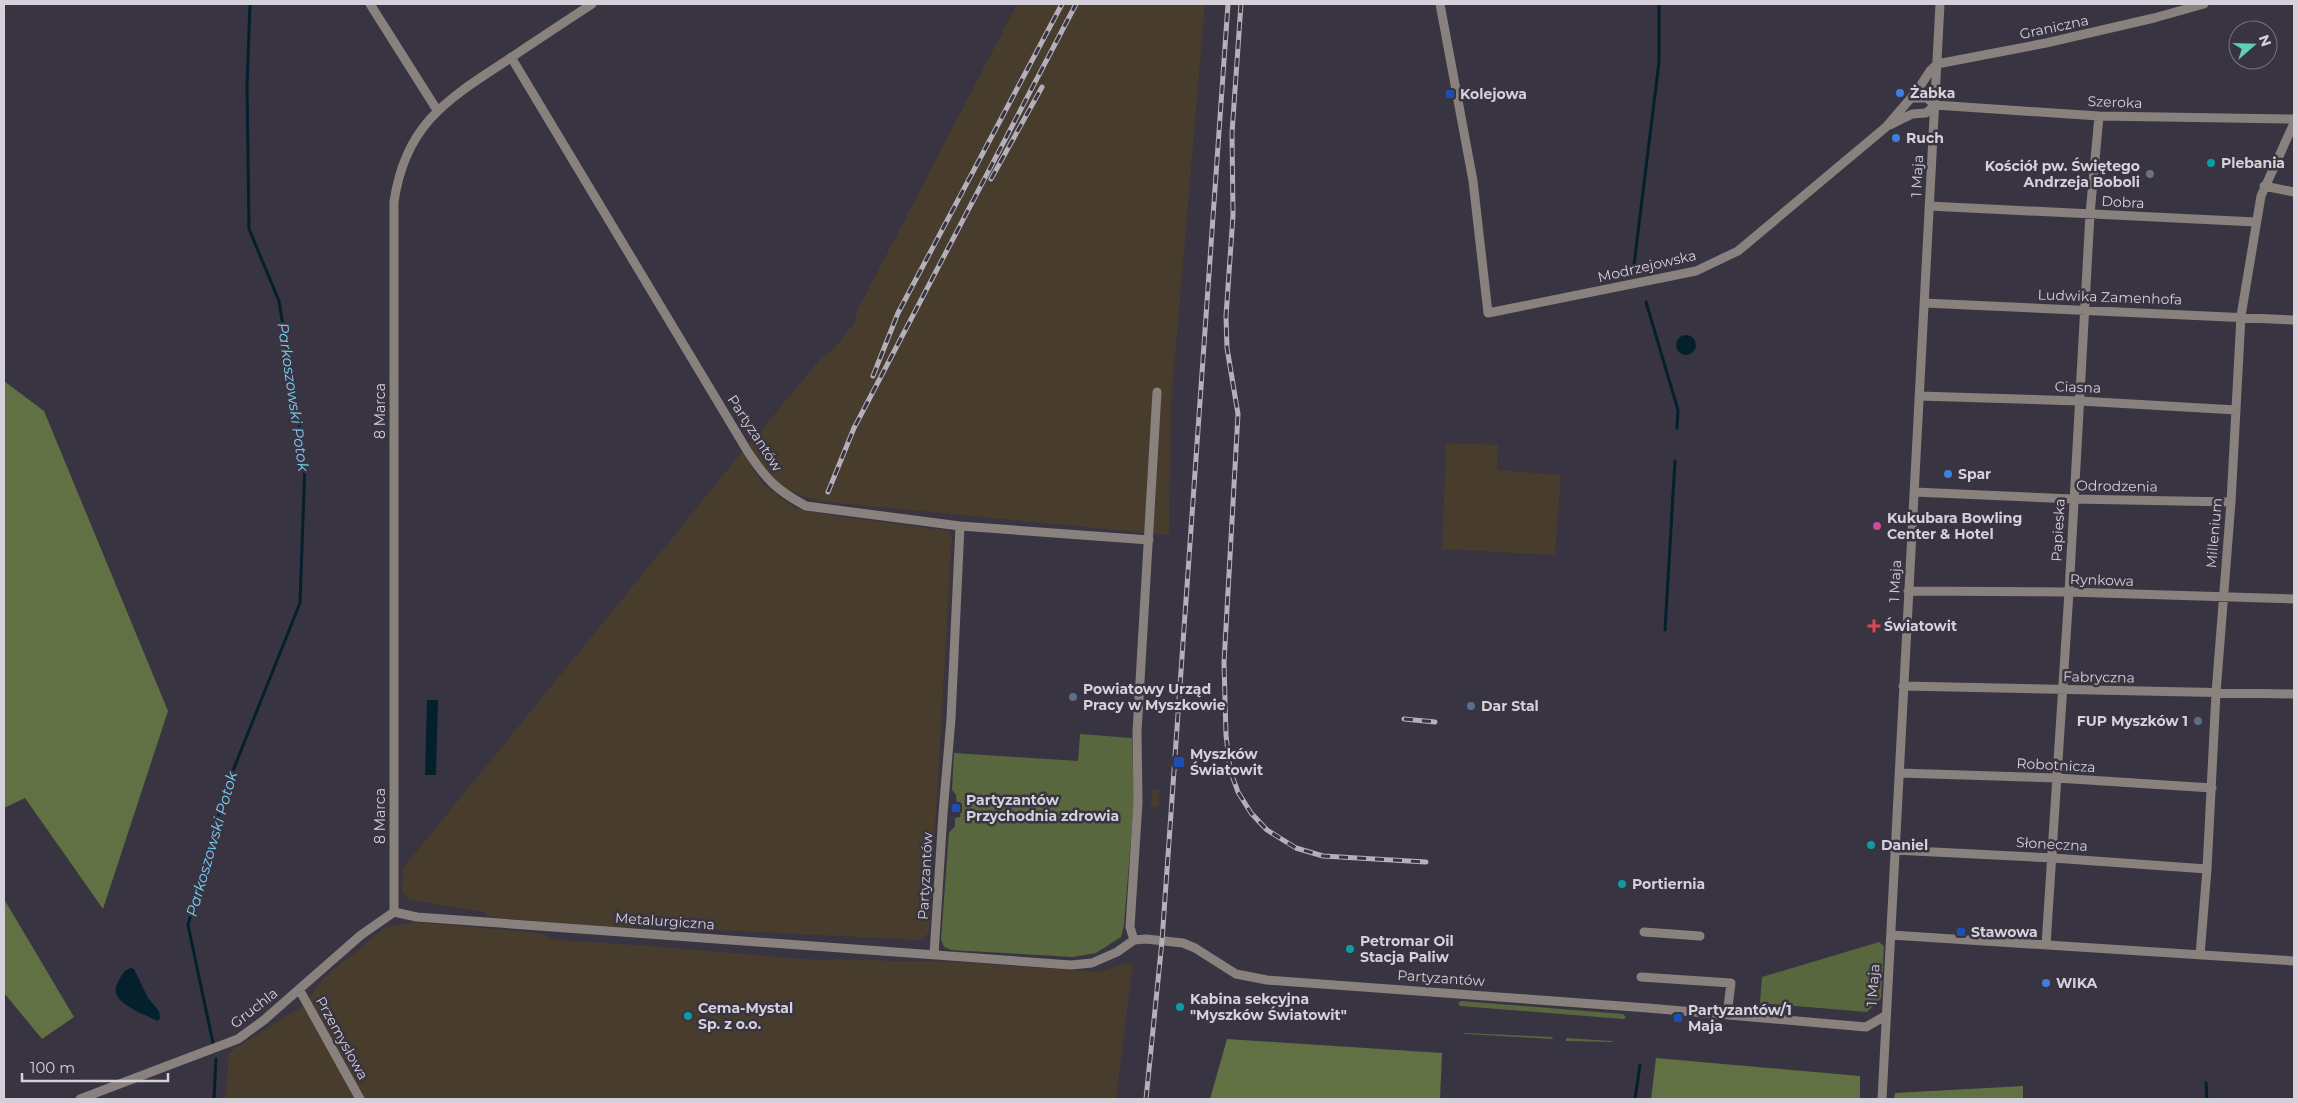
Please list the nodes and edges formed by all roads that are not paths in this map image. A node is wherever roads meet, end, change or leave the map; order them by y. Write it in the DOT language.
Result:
graph roads {
  1 [pos="370,4"];
  2 [pos="592,4"];
  3 [pos="1440,4"];
  4 [pos="1940,4"];
  5 [pos="2204,4"];
  6 [pos="511,57"];
  7 [pos="1937,64"];
  8 [pos="1912,98"];
  9 [pos="1935,105"];
  10 [pos="437,110"];
  11 [pos="2099,116"];
  12 [pos="2294,119"];
  13 [pos="2294,123"];
  14 [pos="1886,127"];
  15 [pos="2264,186"];
  16 [pos="2294,192"];
  17 [pos="1929,206"];
  18 [pos="2090,214"];
  19 [pos="2256,222"];
  20 [pos="1924,303"];
  21 [pos="2085,309"];
  22 [pos="2241,316"];
  23 [pos="2294,320"];
  24 [pos="1157,392"];
  25 [pos="1919,396"];
  26 [pos="2080,401"];
  27 [pos="2236,410"];
  28 [pos="1914,492"];
  29 [pos="2073,499"];
  30 [pos="2231,502"];
  31 [pos="960,526"];
  32 [pos="1148,540"];
  33 [pos="1908,591"];
  34 [pos="2069,592"];
  35 [pos="2222,598"];
  36 [pos="2294,599"];
  37 [pos="1903,686"];
  38 [pos="2062,690"];
  39 [pos="2216,693"];
  40 [pos="2294,694"];
  41 [pos="1898,773"];
  42 [pos="2057,778"];
  43 [pos="2212,788"];
  44 [pos="1894,850"];
  45 [pos="2053,858"];
  46 [pos="2207,868"];
  47 [pos="394,912"];
  48 [pos="1644,932"];
  49 [pos="1891,935"];
  50 [pos="1700,936"];
  51 [pos="1134,940"];
  52 [pos="2046,945"];
  53 [pos="934,954"];
  54 [pos="2200,955"];
  55 [pos="2294,961"];
  56 [pos="1641,977"];
  57 [pos="299,989"];
  58 [pos="1726,1014"];
  59 [pos="1885,1016"];
  60 [pos="80,1099"];
  61 [pos="360,1099"];
  62 [pos="1882,1099"];
  1 -- 10 [label="street"];
  2 -- 6 [label="street, 8 Marca"];
  3 -- 14 [label="street, Modrzejowska"];
  4 -- 7 [label="street, 1 Maja"];
  5 -- 7 [label="street, Graniczna"];
  6 -- 10 [label="street, 8 Marca"];
  6 -- 31 [label="street, Partyzantów"];
  7 -- 8 [label="street, Modrzejowska"];
  7 -- 9 [label="street, 1 Maja"];
  8 -- 9 [label="street"];
  8 -- 14 [label="street, Modrzejowska"];
  9 -- 11 [label="street, Szeroka"];
  9 -- 14 [label="street, Modrzejowska"];
  9 -- 17 [label="street, 1 Maja"];
  10 -- 47 [label="street, 8 Marca"];
  11 -- 12 [label="street, Szeroka"];
  11 -- 18 [label="street, Papieska"];
  13 -- 15 [label="street, Millenium"];
  15 -- 16 [label="street"];
  15 -- 19 [label="street, Millenium"];
  17 -- 18 [label="street, Dobra"];
  17 -- 20 [label="street, 1 Maja"];
  18 -- 19 [label="street, Dobra"];
  18 -- 21 [label="street, Papieska"];
  19 -- 22 [label="street, Millenium"];
  20 -- 21 [label="street, Ludwika Zamenhofa"];
  20 -- 25 [label="street, 1 Maja"];
  21 -- 22 [label="street, Ludwika Zamenhofa"];
  21 -- 26 [label="street, Papieska"];
  22 -- 23 [label="street, Ludwika Zamenhofa"];
  22 -- 27 [label="street, Millenium"];
  24 -- 32 [label="street"];
  25 -- 26 [label="street, Ciasna"];
  25 -- 28 [label="street, 1 Maja"];
  26 -- 27 [label="street, Ciasna"];
  26 -- 29 [label="street, Papieska"];
  27 -- 30 [label="street, Millenium"];
  28 -- 29 [label="street, Odrodzenia"];
  28 -- 33 [label="street, 1 Maja"];
  29 -- 30 [label="street, Odrodzenia"];
  29 -- 34 [label="street, Papieska"];
  30 -- 35 [label="street, Millenium"];
  31 -- 32 [label="street"];
  31 -- 53 [label="street, Partyzantów"];
  32 -- 51 [label="street"];
  33 -- 34 [label="street, Rynkowa"];
  33 -- 37 [label="street, 1 Maja"];
  34 -- 35 [label="street, Rynkowa"];
  34 -- 38 [label="street, Papieska"];
  35 -- 36 [label="street, Rynkowa"];
  35 -- 39 [label="street, Millenium"];
  37 -- 38 [label="street, Fabryczna"];
  37 -- 41 [label="street, 1 Maja"];
  38 -- 39 [label="street, Fabryczna"];
  38 -- 42 [label="street, Papieska"];
  39 -- 40 [label="street, Fabryczna"];
  39 -- 43 [label="street, Millenium"];
  41 -- 42 [label="street, Robotnicza"];
  41 -- 44 [label="street, 1 Maja"];
  42 -- 43 [label="street, Robotnicza"];
  42 -- 45 [label="street, Papieska"];
  43 -- 46 [label="street, Millenium"];
  44 -- 45 [label="street, Słoneczna"];
  44 -- 49 [label="street, 1 Maja"];
  45 -- 46 [label="street, Słoneczna"];
  45 -- 52 [label="street, Papieska"];
  46 -- 54 [label="street, Millenium"];
  47 -- 53 [label="street, Metalurgiczna"];
  47 -- 57 [label="street, Gruchla"];
  48 -- 50 [label="street"];
  49 -- 52 [label="street"];
  49 -- 59 [label="street, 1 Maja"];
  51 -- 53 [label="street"];
  51 -- 58 [label="street, Partyzantów"];
  52 -- 54 [label="street"];
  54 -- 55 [label="street"];
  56 -- 58 [label="street"];
  57 -- 60 [label="street, Gruchla"];
  57 -- 61 [label="street, Przemysłowa"];
  58 -- 59 [label="street, Partyzantów"];
  59 -- 62 [label="street, 1 Maja"];
}
